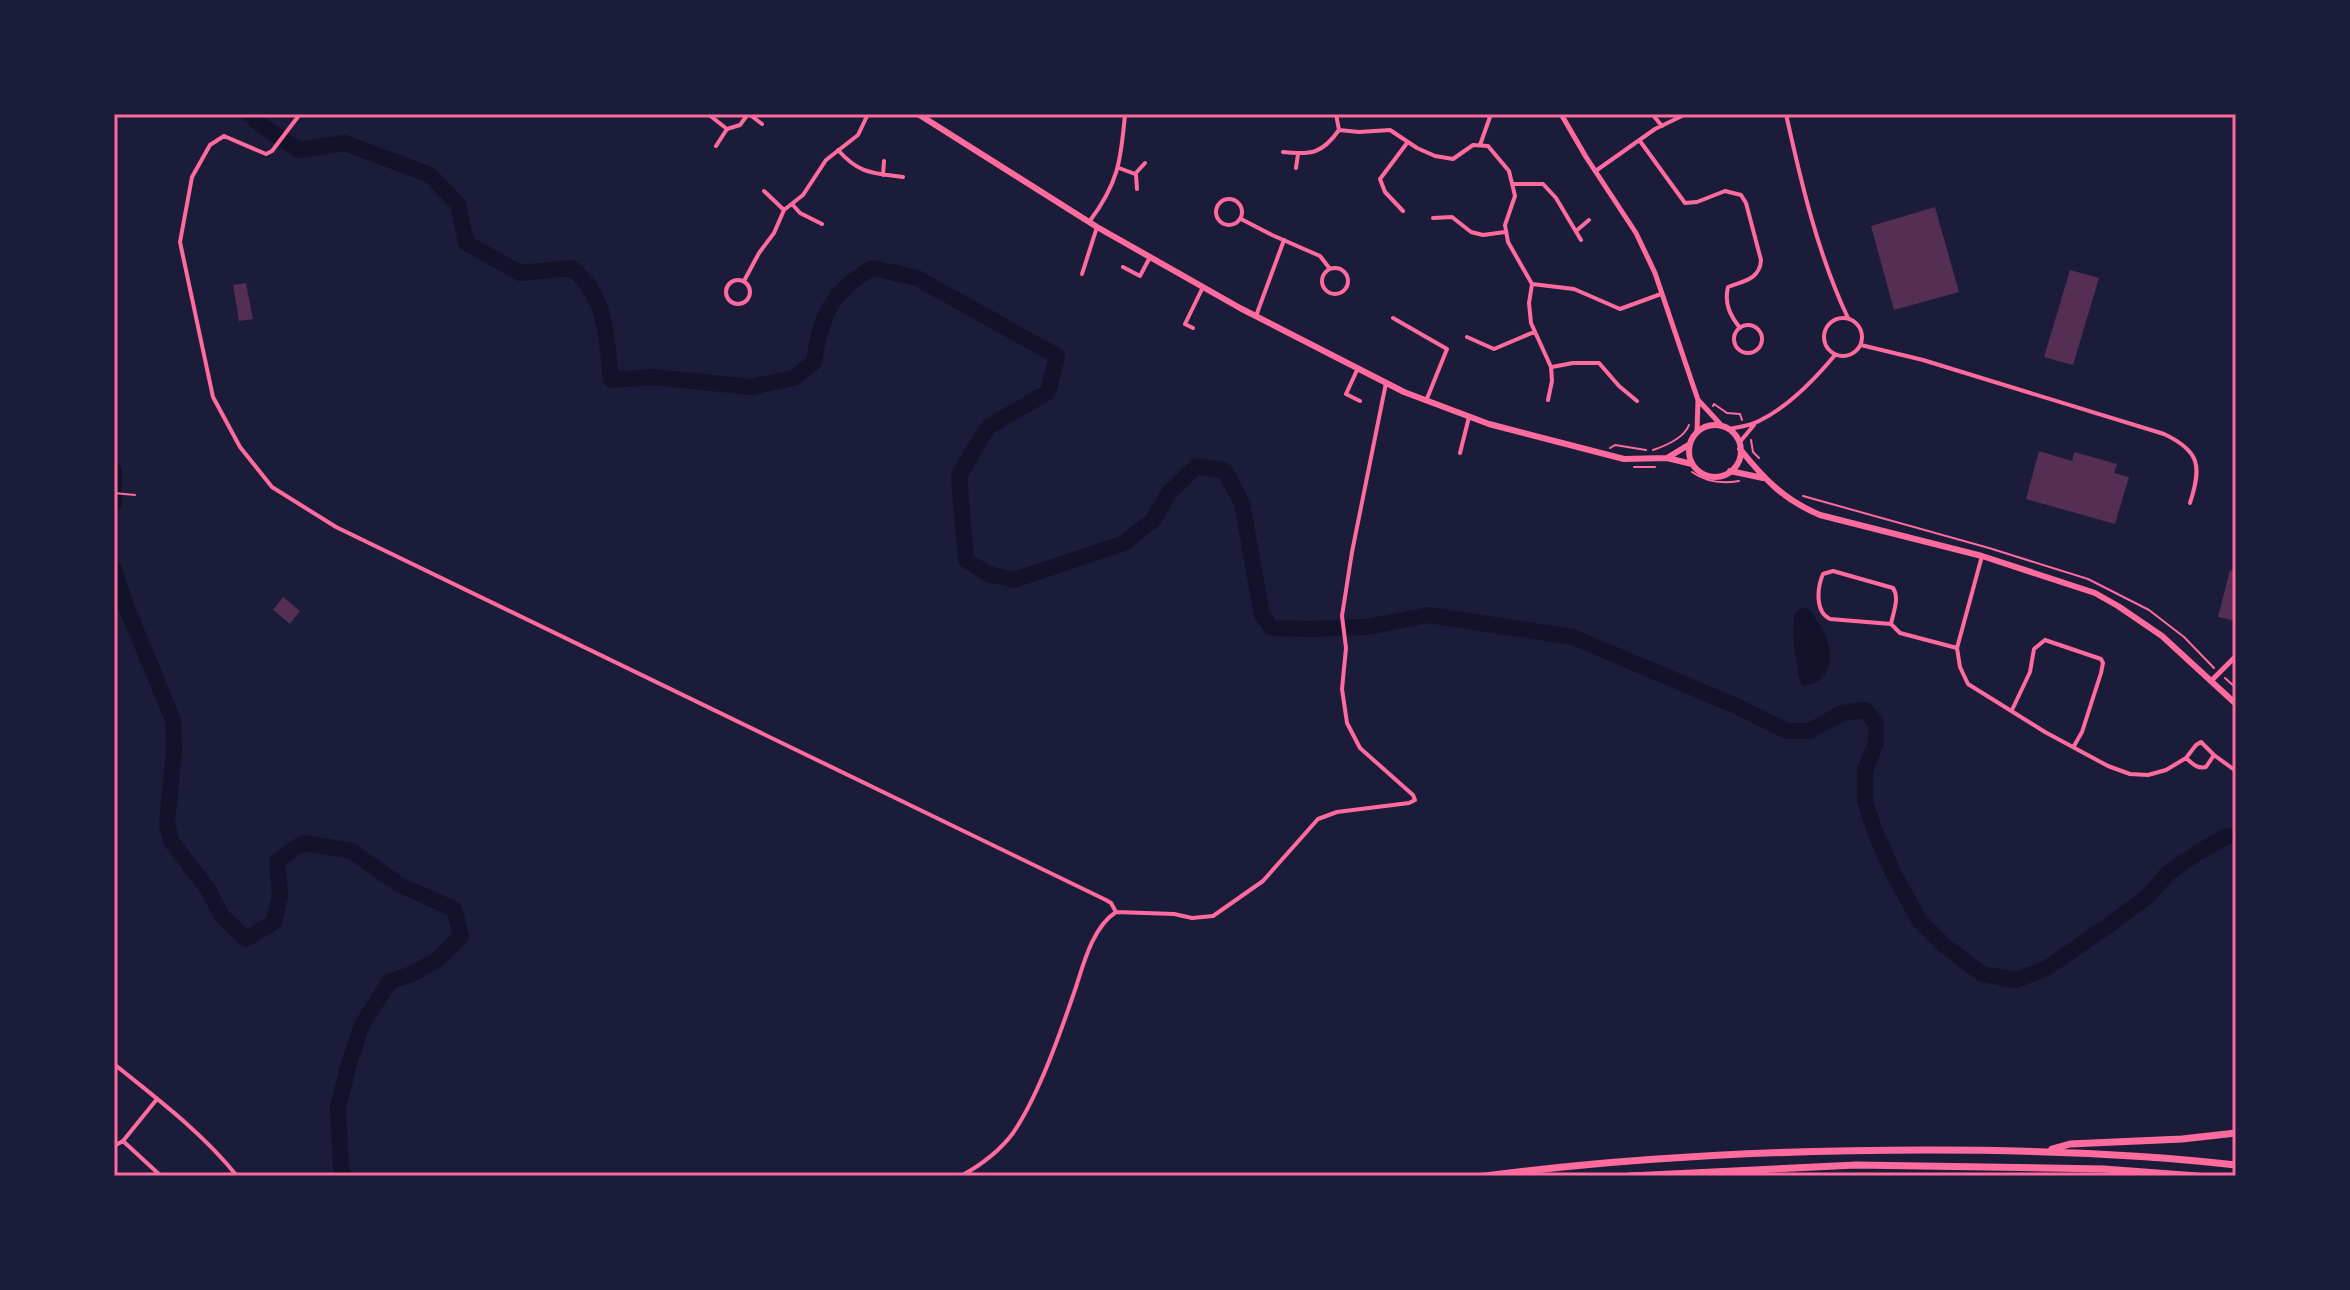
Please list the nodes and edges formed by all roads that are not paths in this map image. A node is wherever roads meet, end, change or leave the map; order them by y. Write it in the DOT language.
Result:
graph roads {
  1 [pos="300,114"];
  2 [pos="708,114"];
  3 [pos="748,114"];
  4 [pos="868,114"];
  5 [pos="918,114"];
  6 [pos="1125,114"];
  7 [pos="1336,114"];
  8 [pos="1491,114"];
  9 [pos="1561,114"];
  10 [pos="1652,114"];
  11 [pos="1686,114"];
  12 [pos="1786,114"];
  13 [pos="762,124"];
  14 [pos="1662,126"];
  15 [pos="727,129"];
  16 [pos="1339,130"];
  17 [pos="1640,141"];
  18 [pos="1408,142"];
  19 [pos="1480,145"];
  20 [pos="716,146"];
  21 [pos="838,150"];
  22 [pos="1283,152"];
  23 [pos="1298,153"];
  24 [pos="884,161"];
  25 [pos="1145,163"];
  26 [pos="1119,168"];
  27 [pos="1296,168"];
  28 [pos="1597,170"];
  29 [pos="1135,174"];
  30 [pos="883,175"];
  31 [pos="903,177"];
  32 [pos="1512,184"];
  33 [pos="1137,189"];
  34 [pos="764,191"];
  35 [pos="792,204"];
  36 [pos="784,210"];
  37 [pos="1403,211"];
  38 [pos="1433,218"];
  39 [pos="1241,219"];
  40 [pos="1589,220"];
  41 [pos="1089,222"];
  42 [pos="822,224"];
  43 [pos="1097,227"];
  44 [pos="1576,231"];
  45 [pos="1506,232"];
  46 [pos="1284,240"];
  47 [pos="1581,240"];
  48 [pos="1150,257"];
  49 [pos="1123,267"];
  50 [pos="1330,269"];
  51 [pos="1082,274"];
  52 [pos="744,281"];
  53 [pos="1532,284"];
  54 [pos="1203,287"];
  55 [pos="1663,293"];
  56 [pos="1256,316"];
  57 [pos="1393,318"];
  58 [pos="1848,318"];
  59 [pos="1193,328"];
  60 [pos="1740,328"];
  61 [pos="1535,332"];
  62 [pos="1467,337"];
  63 [pos="1861,345"];
  64 [pos="1835,355"];
  65 [pos="1551,367"];
  66 [pos="1358,368"];
  67 [pos="1386,383"];
  68 [pos="1548,400"];
  69 [pos="1698,400"];
  70 [pos="1360,401"];
  71 [pos="1426,401"];
  72 [pos="1637,401"];
  73 [pos="1469,417"];
  74 [pos="1756,423"];
  75 [pos="1725,427"];
  76 [pos="1697,431"];
  77 [pos="1690,444"];
  78 [pos="1740,446"];
  79 [pos="1460,453"];
  80 [pos="1667,458"];
  81 [pos="1692,464"];
  82 [pos="1730,471"];
  83 [pos="1763,478"];
  84 [pos="2190,503"];
  85 [pos="1982,556"];
  86 [pos="1891,624"];
  87 [pos="1957,648"];
  88 [pos="2236,656"];
  89 [pos="2211,681"];
  90 [pos="2236,704"];
  91 [pos="2012,710"];
  92 [pos="2074,746"];
  93 [pos="2214,755"];
  94 [pos="2186,758"];
  95 [pos="2236,771"];
  96 [pos="1116,912"];
  97 [pos="114,1064"];
  98 [pos="157,1099"];
  99 [pos="2236,1133"];
  100 [pos="123,1141"];
  101 [pos="114,1146"];
  102 [pos="2042,1152"];
  103 [pos="2236,1165"];
  104 [pos="159,1175"];
  105 [pos="237,1176"];
  106 [pos="961,1176"];
  107 [pos="1485,1176"];
  108 [pos="1630,1176"];
  109 [pos="2197,1176"];
  1 -- 96 [label="street"];
  2 -- 15 [label="street"];
  3 -- 13 [label="street"];
  3 -- 15 [label="street"];
  4 -- 21 [label="street"];
  5 -- 41 [label="main road"];
  6 -- 26 [label="street"];
  7 -- 16 [label="street"];
  8 -- 19 [label="street"];
  9 -- 28 [label="street"];
  10 -- 14 [label="street"];
  11 -- 14 [label="street"];
  12 -- 58 [label="street"];
  14 -- 17 [label="street"];
  15 -- 20 [label="street"];
  16 -- 18 [label="street"];
  16 -- 23 [label="street"];
  17 -- 28 [label="street"];
  17 -- 60 [label="street"];
  18 -- 19 [label="street"];
  18 -- 37 [label="street"];
  19 -- 32 [label="street"];
  21 -- 30 [label="street"];
  21 -- 35 [label="street"];
  22 -- 23 [label="street"];
  23 -- 27 [label="street"];
  24 -- 30 [label="street"];
  25 -- 29 [label="street"];
  26 -- 29 [label="street"];
  26 -- 41 [label="street"];
  28 -- 55 [label="street"];
  29 -- 33 [label="street"];
  30 -- 31 [label="street"];
  32 -- 44 [label="street"];
  32 -- 45 [label="street"];
  34 -- 36 [label="street"];
  35 -- 36 [label="street"];
  35 -- 42 [label="street"];
  36 -- 52 [label="street"];
  38 -- 45 [label="street"];
  39 -- 39 [label="street"];
  39 -- 46 [label="street"];
  40 -- 44 [label="street"];
  41 -- 43 [label="main road"];
  43 -- 48 [label="main road"];
  43 -- 51 [label="street"];
  44 -- 47 [label="street"];
  45 -- 53 [label="street"];
  46 -- 50 [label="street"];
  46 -- 56 [label="street"];
  48 -- 49 [label="street"];
  48 -- 54 [label="main road"];
  50 -- 50 [label="street"];
  52 -- 52 [label="street"];
  53 -- 55 [label="street"];
  53 -- 61 [label="street"];
  54 -- 56 [label="main road"];
  54 -- 59 [label="street"];
  55 -- 69 [label="street"];
  56 -- 66 [label="main road"];
  57 -- 71 [label="street"];
  58 -- 63 [label="street"];
  58 -- 64 [label="street"];
  60 -- 60 [label="street"];
  61 -- 62 [label="street"];
  61 -- 65 [label="street"];
  63 -- 64 [label="street"];
  63 -- 84 [label="street"];
  64 -- 74 [label="street"];
  65 -- 68 [label="street"];
  65 -- 72 [label="street"];
  66 -- 67 [label="main road"];
  66 -- 70 [label="street"];
  67 -- 71 [label="main road"];
  67 -- 96 [label="street"];
  69 -- 75 [label="street"];
  69 -- 76 [label="street"];
  71 -- 73 [label="main road"];
  73 -- 79 [label="street"];
  73 -- 80 [label="main road"];
  74 -- 75 [label="street"];
  74 -- 78 [label="street"];
  75 -- 76 [label="main road"];
  75 -- 78 [label="main road"];
  76 -- 77 [label="main road"];
  77 -- 80 [label="main road"];
  77 -- 81 [label="main road"];
  78 -- 82 [label="main road"];
  78 -- 83 [label="main road"];
  80 -- 81 [label="main road"];
  81 -- 82 [label="main road"];
  82 -- 83 [label="main road"];
  83 -- 85 [label="main road"];
  85 -- 87 [label="street"];
  85 -- 89 [label="main road"];
  86 -- 86 [label="street"];
  86 -- 87 [label="street"];
  87 -- 91 [label="street"];
  88 -- 89 [label="street"];
  89 -- 90 [label="main road"];
  91 -- 92 [label="street"];
  91 -- 92 [label="street"];
  92 -- 94 [label="street"];
  93 -- 94 [label="street"];
  93 -- 94 [label="street"];
  93 -- 95 [label="street"];
  96 -- 106 [label="street"];
  97 -- 98 [label="street"];
  98 -- 100 [label="street"];
  98 -- 105 [label="street"];
  99 -- 102 [label="highway"];
  100 -- 101 [label="street"];
  100 -- 104 [label="street"];
  102 -- 103 [label="highway"];
  102 -- 107 [label="highway"];
  108 -- 109 [label="highway"];
}
